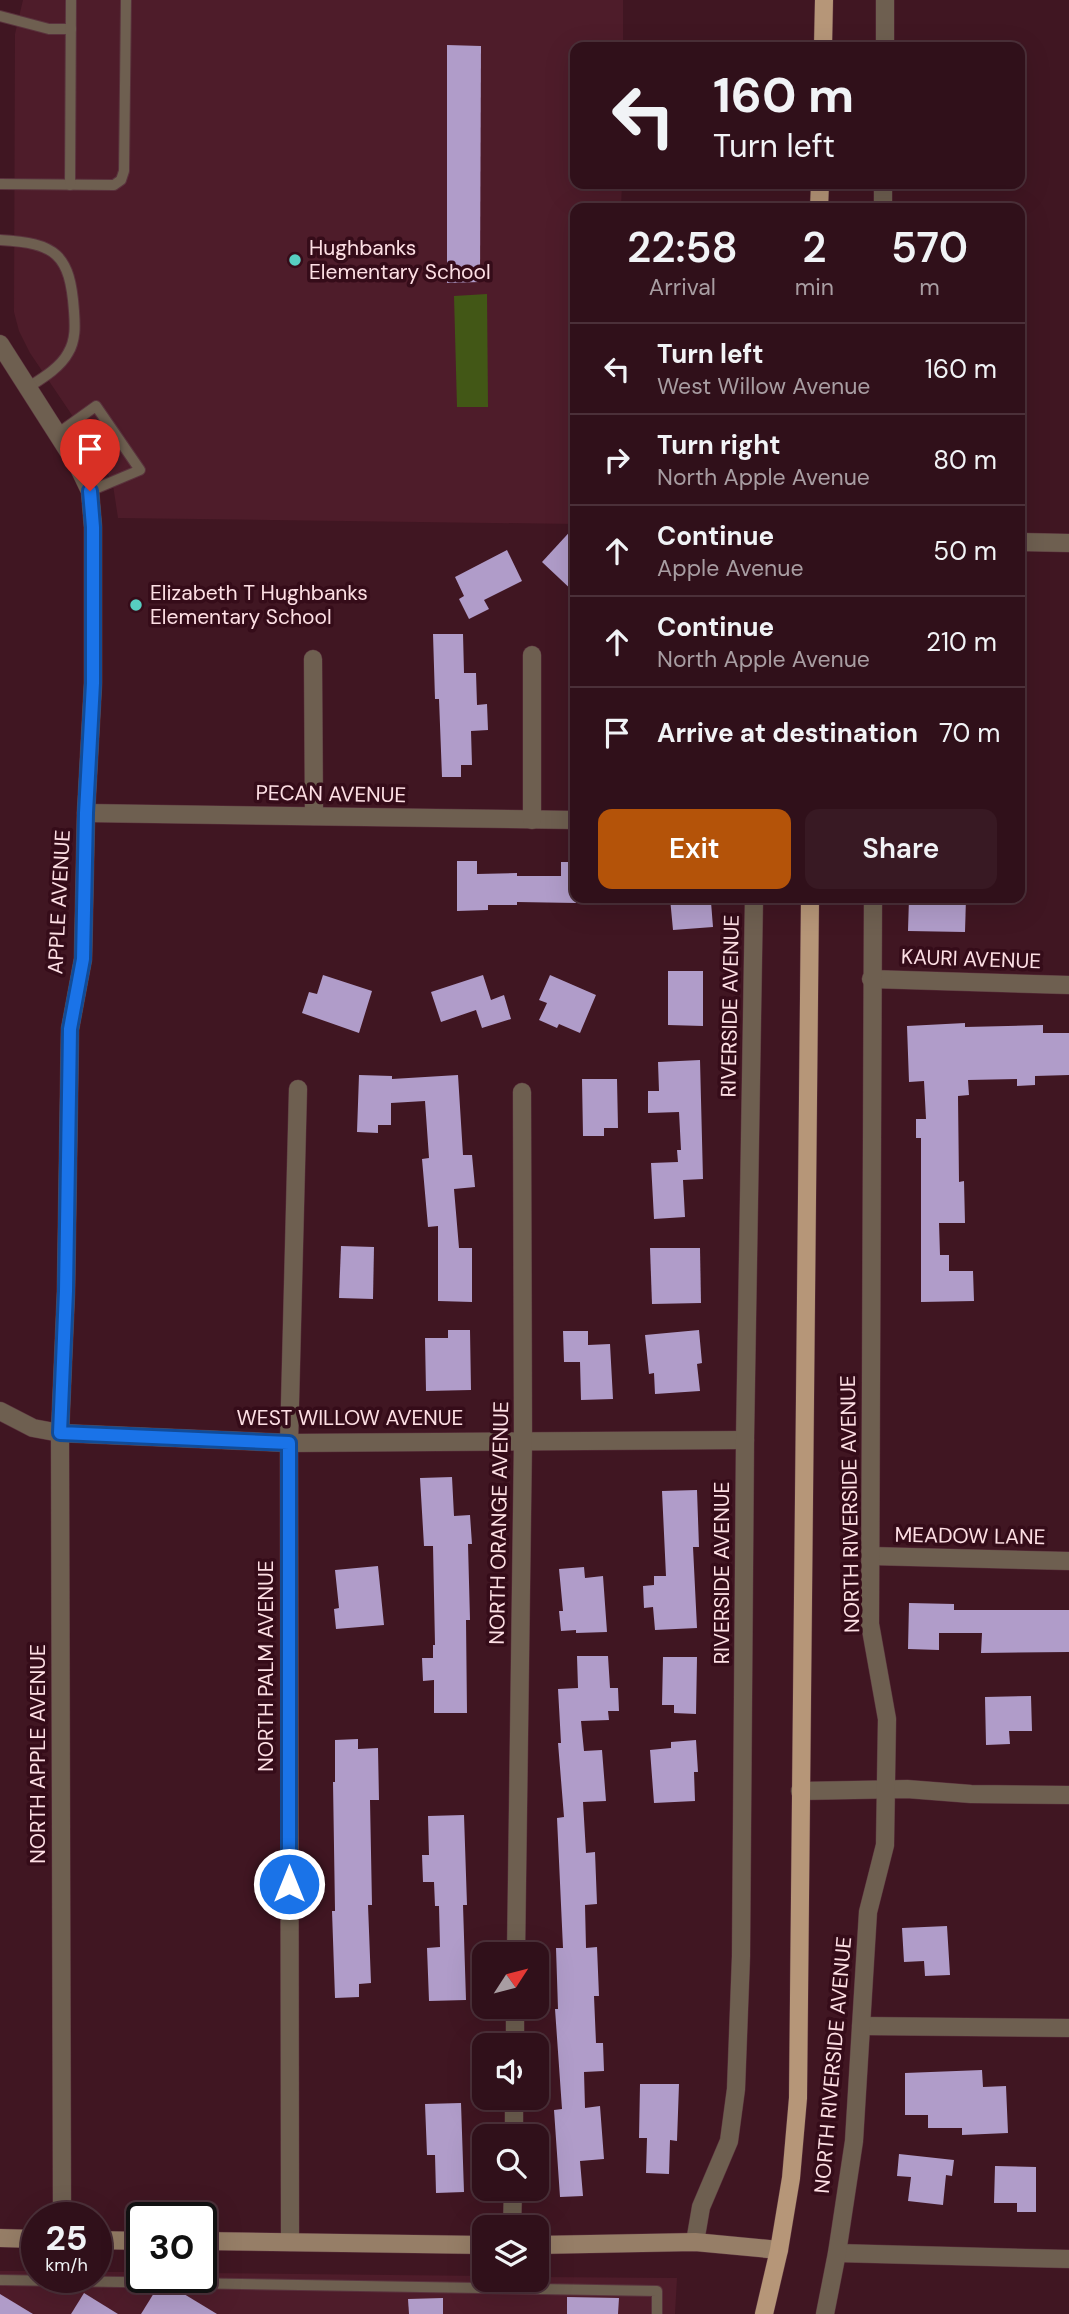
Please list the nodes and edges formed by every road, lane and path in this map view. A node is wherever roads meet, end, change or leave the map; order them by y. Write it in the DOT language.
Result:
graph roads {
  1 [pos="71,0"];
  2 [pos="126,0"];
  3 [pos="824,0"];
  4 [pos="885,0"];
  5 [pos="0,16"];
  6 [pos="71,29"];
  7 [pos="823,42"];
  8 [pos="885,42"];
  9 [pos="0,184"];
  10 [pos="70,185"];
  11 [pos="0,240"];
  12 [pos="0,344"];
  13 [pos="27,388"];
  14 [pos="57,434"];
  15 [pos="90,491"];
  16 [pos="1025,542"];
  17 [pos="1069,543"];
  18 [pos="532,655"];
  19 [pos="313,659"];
  20 [pos="86,813"];
  21 [pos="314,816"];
  22 [pos="532,820"];
  23 [pos="570,820"];
  24 [pos="754,903"];
  25 [pos="810,903"];
  26 [pos="873,903"];
  27 [pos="871,979"];
  28 [pos="1069,985"];
  29 [pos="298,1089"];
  30 [pos="522,1092"];
  31 [pos="66,1291"];
  32 [pos="0,1411"];
  33 [pos="60,1433"];
  34 [pos="746,1440"];
  35 [pos="523,1441"];
  36 [pos="289,1443"];
  37 [pos="870,1556"];
  38 [pos="1069,1561"];
  39 [pos="887,1789"];
  40 [pos="800,1791"];
  41 [pos="1069,1795"];
  42 [pos="516,1942"];
  43 [pos="861,2026"];
  44 [pos="1069,2028"];
  45 [pos="62,2202"];
  46 [pos="0,2238"];
  47 [pos="21,2239"];
  48 [pos="217,2241"];
  49 [pos="290,2242"];
  50 [pos="695,2242"];
  51 [pos="472,2245"];
  52 [pos="549,2245"];
  53 [pos="779,2250"];
  54 [pos="837,2253"];
  55 [pos="1069,2259"];
  56 [pos="0,2280"];
  57 [pos="657,2314"];
  58 [pos="764,2314"];
  59 [pos="825,2314"];
  1 -- 6 [label="lane"];
  2 -- 10 [label="lane"];
  3 -- 7 [label="main road"];
  4 -- 8 [label="street"];
  5 -- 6 [label="lane"];
  6 -- 10 [label="lane"];
  9 -- 10 [label="lane"];
  11 -- 13 [label="lane"];
  12 -- 13 [label="street"];
  13 -- 14 [label="street"];
  14 -- 15 [label="street"];
  14 -- 15 [label="lane"];
  15 -- 20 [label="street, APPLE AVENUE"];
  16 -- 17 [label="street"];
  18 -- 22 [label="street"];
  19 -- 21 [label="street"];
  20 -- 21 [label="street, PECAN AVENUE"];
  20 -- 31 [label="street, APPLE AVENUE"];
  21 -- 22 [label="street, PECAN AVENUE"];
  22 -- 23 [label="street, PECAN AVENUE"];
  24 -- 34 [label="street, RIVERSIDE AVENUE"];
  25 -- 40 [label="main road, NORTH RIVERSIDE AVENUE"];
  26 -- 27 [label="street, NORTH RIVERSIDE AVENUE"];
  27 -- 28 [label="street, KAURI AVENUE"];
  27 -- 37 [label="street, NORTH RIVERSIDE AVENUE"];
  29 -- 36 [label="street, NORTH PALM AVENUE"];
  30 -- 35 [label="street, NORTH ORANGE AVENUE"];
  31 -- 33 [label="street, NORTH APPLE AVENUE"];
  32 -- 33 [label="street, WEST WILLOW AVENUE"];
  33 -- 36 [label="street, WEST WILLOW AVENUE"];
  33 -- 45 [label="street, NORTH APPLE AVENUE"];
  34 -- 35 [label="street, WEST WILLOW AVENUE"];
  34 -- 50 [label="street, RIVERSIDE AVENUE"];
  35 -- 36 [label="street, WEST WILLOW AVENUE"];
  35 -- 42 [label="street, NORTH ORANGE AVENUE"];
  36 -- 49 [label="street, NORTH PALM AVENUE"];
  37 -- 38 [label="street, MEADOW LANE"];
  37 -- 39 [label="street, NORTH RIVERSIDE AVENUE"];
  39 -- 40 [label="street"];
  39 -- 41 [label="street"];
  39 -- 43 [label="street, NORTH RIVERSIDE AVENUE"];
  40 -- 53 [label="main road, NORTH RIVERSIDE AVENUE"];
  43 -- 44 [label="street"];
  43 -- 54 [label="street, NORTH RIVERSIDE AVENUE"];
  46 -- 47 [label="street"];
  48 -- 49 [label="street"];
  49 -- 51 [label="street"];
  50 -- 52 [label="street"];
  50 -- 53 [label="street"];
  53 -- 58 [label="main road, NORTH RIVERSIDE AVENUE"];
  54 -- 55 [label="street"];
  54 -- 59 [label="street, NORTH RIVERSIDE AVENUE"];
  56 -- 57 [label="lane"];
}
